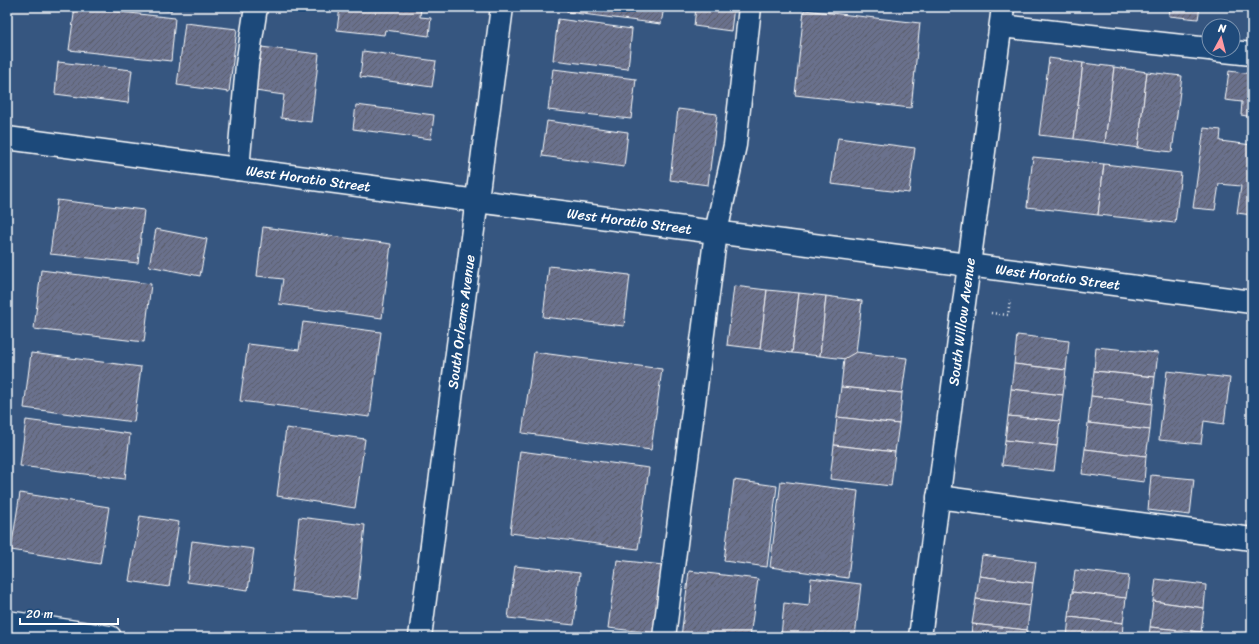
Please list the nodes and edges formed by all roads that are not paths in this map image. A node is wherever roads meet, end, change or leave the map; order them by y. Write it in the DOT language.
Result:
graph roads {
  1 [pos="256,7"];
  2 [pos="502,7"];
  3 [pos="750,7"];
  4 [pos="1002,16"];
  5 [pos="1201,48"];
  6 [pos="1241,53"];
  7 [pos="1252,54"];
  8 [pos="7,138"];
  9 [pos="238,169"];
  10 [pos="477,201"];
  11 [pos="716,232"];
  12 [pos="969,265"];
  13 [pos="1252,302"];
  14 [pos="938,497"];
  15 [pos="1252,539"];
  16 [pos="7,622"];
  17 [pos="110,637"];
  18 [pos="420,637"];
  19 [pos="664,637"];
  20 [pos="920,637"];
  1 -- 9 [label="street"];
  2 -- 10 [label="street, South Orleans Avenue"];
  3 -- 11 [label="street"];
  4 -- 5 [label="street"];
  4 -- 12 [label="street, South Willow Avenue"];
  6 -- 7 [label="street"];
  8 -- 9 [label="street, West Horatio Street"];
  9 -- 10 [label="street, West Horatio Street"];
  10 -- 11 [label="street, West Horatio Street"];
  10 -- 18 [label="street, South Orleans Avenue"];
  11 -- 12 [label="street, West Horatio Street"];
  11 -- 19 [label="street"];
  12 -- 13 [label="street, West Horatio Street"];
  12 -- 14 [label="street, South Willow Avenue"];
  14 -- 15 [label="street"];
  14 -- 20 [label="street, South Willow Avenue"];
  16 -- 17 [label="street"];
}
